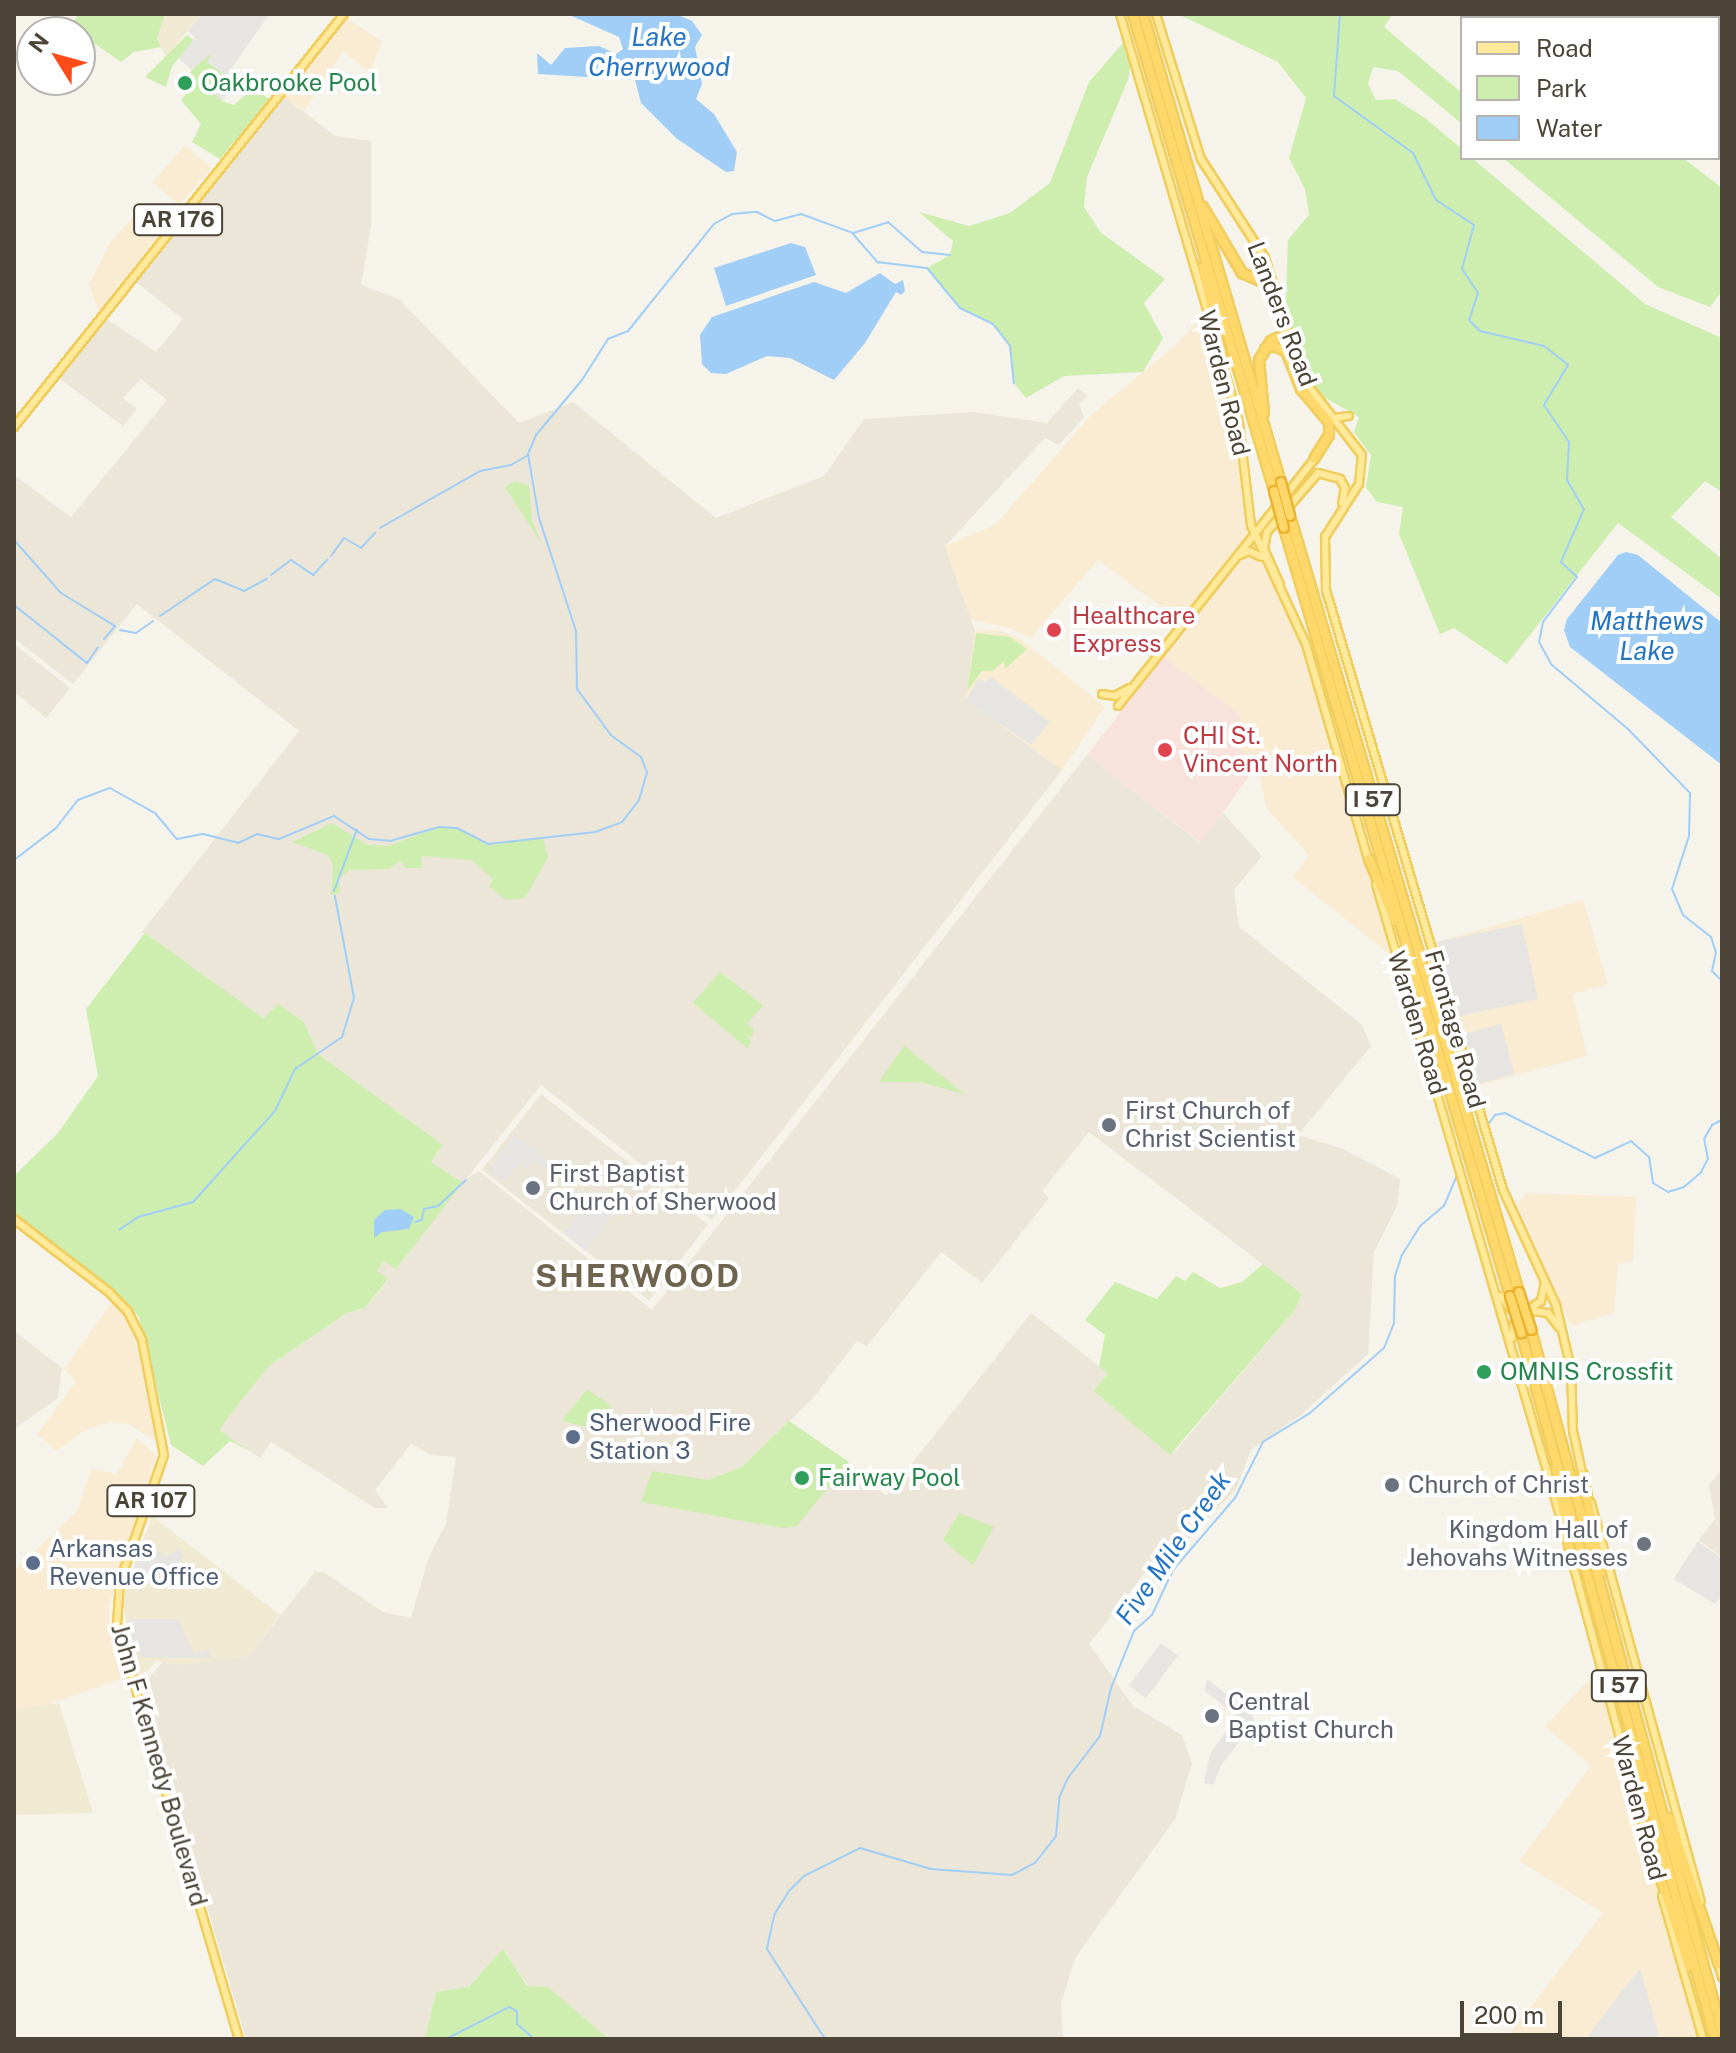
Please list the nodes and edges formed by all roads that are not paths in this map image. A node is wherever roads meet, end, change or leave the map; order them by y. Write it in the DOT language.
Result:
graph roads {
  1 [pos="344,14"];
  2 [pos="1120,14"];
  3 [pos="1143,14"];
  4 [pos="1156,14"];
  5 [pos="1134,16"];
  6 [pos="1194,189"];
  7 [pos="1195,223"];
  8 [pos="1275,287"];
  9 [pos="1288,333"];
  10 [pos="1265,349"];
  11 [pos="1223,364"];
  12 [pos="1349,416"];
  13 [pos="1333,417"];
  14 [pos="1341,426"];
  15 [pos="14,427"];
  16 [pos="1266,433"];
  17 [pos="1314,459"];
  18 [pos="1249,509"];
  19 [pos="1337,514"];
  20 [pos="1264,524"];
  21 [pos="1254,536"];
  22 [pos="1236,557"];
  23 [pos="1262,557"];
  24 [pos="1289,608"];
  25 [pos="1133,687"];
  26 [pos="1102,694"];
  27 [pos="1118,706"];
  28 [pos="1369,859"];
  29 [pos="1413,966"];
  30 [pos="14,1219"];
  31 [pos="1543,1270"];
  32 [pos="1495,1286"];
  33 [pos="1526,1331"];
  34 [pos="1564,1337"];
  35 [pos="1513,1347"];
  36 [pos="1549,1428"];
  37 [pos="1583,1475"];
  38 [pos="1570,1552"];
  39 [pos="1604,1597"];
  40 [pos="1654,1780"];
  41 [pos="1645,1830"];
  42 [pos="1719,1965"];
  43 [pos="1722,1977"];
  44 [pos="1710,2019"];
  45 [pos="1722,2032"];
  46 [pos="239,2039"];
  47 [pos="1703,2039"];
  48 [pos="1715,2039"];
  1 -- 15 [label="main road, AR 176"];
  2 -- 11 [label="main road, Warden Road"];
  3 -- 6 [label="highway, I 57"];
  4 -- 8 [label="main road, Landers Road"];
  5 -- 7 [label="highway, I 57"];
  6 -- 8 [label="highway"];
  6 -- 16 [label="highway, I 57"];
  7 -- 11 [label="highway"];
  7 -- 29 [label="highway, I 57, bridge"];
  8 -- 9 [label="main road, Landers Road"];
  9 -- 10 [label="highway"];
  9 -- 13 [label="main road, Landers Road"];
  10 -- 16 [label="highway"];
  10 -- 17 [label="highway"];
  11 -- 18 [label="main road, Warden Road"];
  12 -- 13 [label="main road"];
  13 -- 14 [label="main road, Landers Road"];
  14 -- 17 [label="main road"];
  14 -- 19 [label="main road, Landers Road"];
  16 -- 33 [label="highway, I 57, bridge"];
  17 -- 20 [label="main road"];
  18 -- 20 [label="main road"];
  18 -- 21 [label="main road, Warden Road"];
  19 -- 24 [label="main road"];
  19 -- 31 [label="main road, Frontage Road"];
  20 -- 21 [label="main road"];
  21 -- 22 [label="main road"];
  21 -- 23 [label="main road, Warden Road"];
  22 -- 23 [label="main road"];
  22 -- 25 [label="main road"];
  23 -- 24 [label="main road, Warden Road"];
  24 -- 28 [label="main road, Warden Road"];
  25 -- 26 [label="main road"];
  25 -- 27 [label="main road"];
  28 -- 29 [label="highway"];
  28 -- 32 [label="main road, Warden Road"];
  29 -- 33 [label="highway, I 57, bridge"];
  30 -- 46 [label="main road, John F Kennedy Boulevard / AR 107"];
  31 -- 32 [label="main road"];
  31 -- 34 [label="main road, Frontage Road"];
  32 -- 35 [label="main road, Warden Road"];
  33 -- 36 [label="highway, I 57"];
  33 -- 39 [label="highway, I 57"];
  34 -- 35 [label="main road"];
  34 -- 37 [label="main road, Frontage Road"];
  35 -- 38 [label="main road, Warden Road"];
  36 -- 38 [label="highway"];
  36 -- 44 [label="highway, I 57"];
  37 -- 39 [label="highway"];
  37 -- 42 [label="main road, Frontage Road"];
  38 -- 41 [label="main road, Warden Road"];
  39 -- 40 [label="highway, I 57"];
  40 -- 42 [label="highway"];
  40 -- 45 [label="highway, I 57"];
  41 -- 44 [label="highway"];
  41 -- 47 [label="main road, Warden Road"];
  42 -- 43 [label="main road"];
  44 -- 48 [label="highway, I 57"];
}
